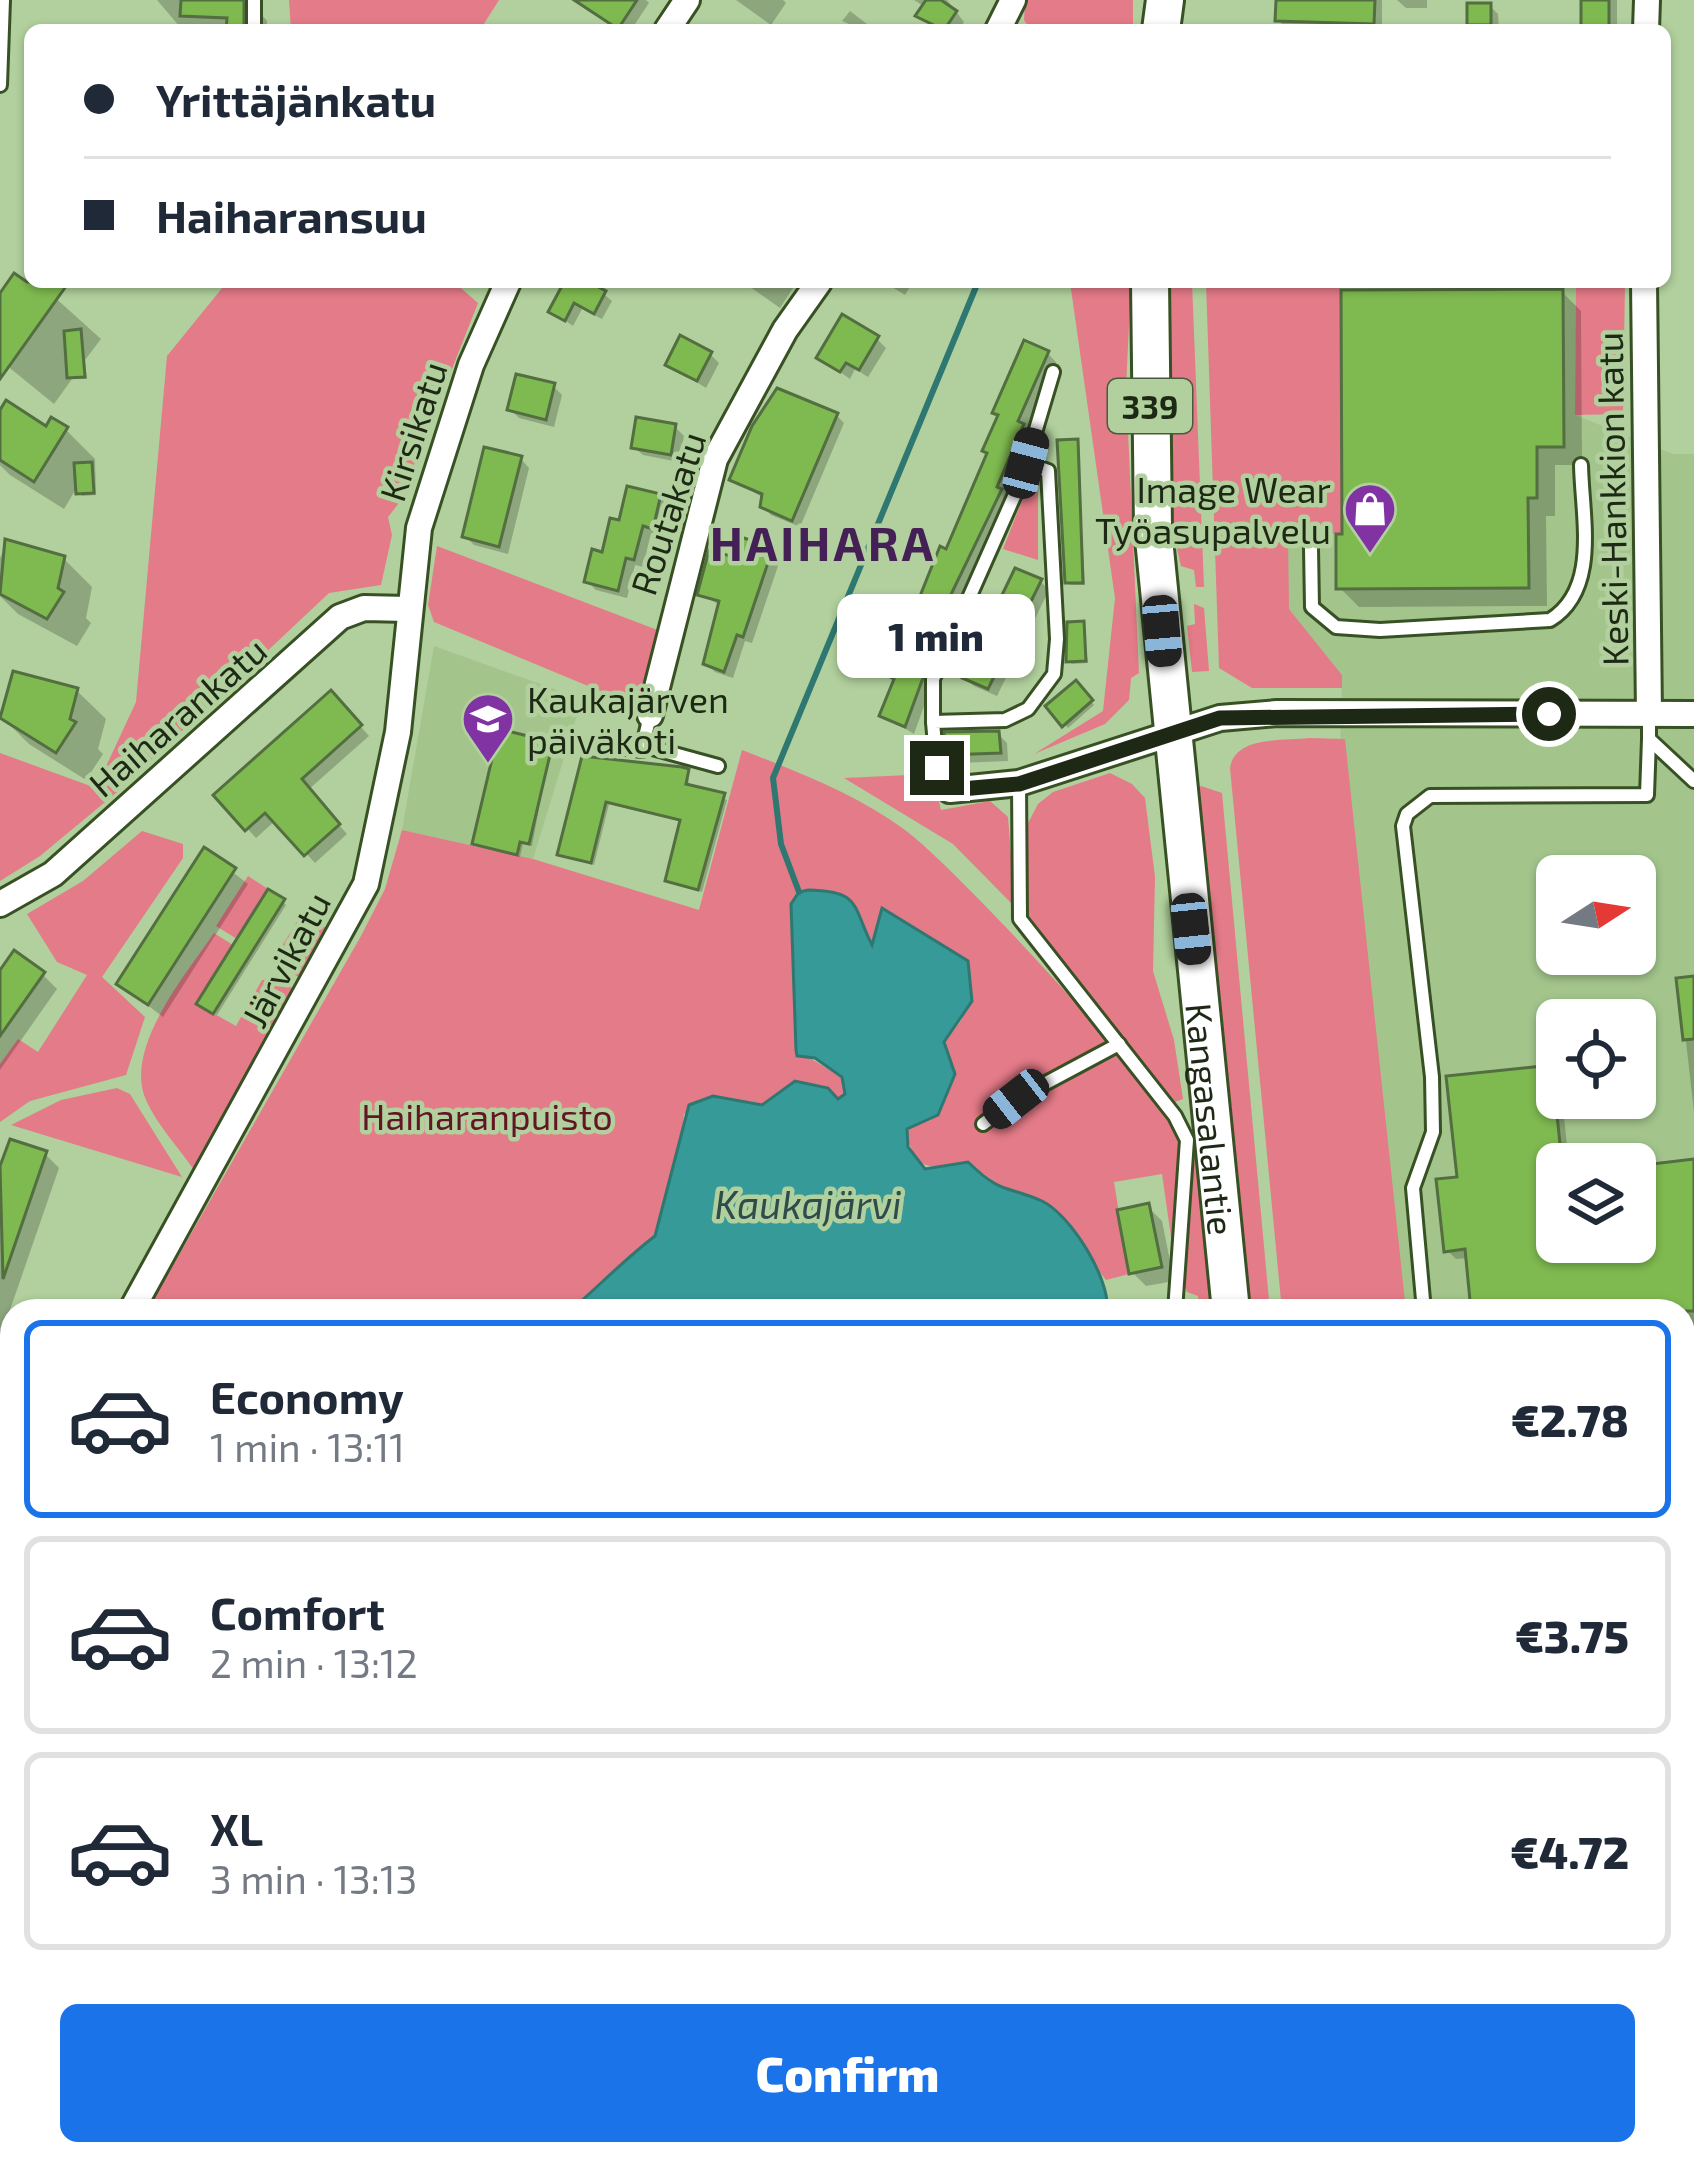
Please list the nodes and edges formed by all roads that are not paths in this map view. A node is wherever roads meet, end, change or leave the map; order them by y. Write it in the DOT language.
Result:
graph roads {
  1 [pos="4,0"];
  2 [pos="0,85"];
  3 [pos="505,288"];
  4 [pos="815,288"];
  5 [pos="1150,288"];
  6 [pos="1644,288"];
  7 [pos="1052,372"];
  8 [pos="1026,463"];
  9 [pos="1581,465"];
  10 [pos="1310,548"];
  11 [pos="408,609"];
  12 [pos="1694,714"];
  13 [pos="650,715"];
  14 [pos="932,722"];
  15 [pos="1649,727"];
  16 [pos="1170,731"];
  17 [pos="597,743"];
  18 [pos="646,746"];
  19 [pos="718,766"];
  20 [pos="937,768"];
  21 [pos="1694,781"];
  22 [pos="1019,784"];
  23 [pos="0,904"];
  24 [pos="1119,1044"];
  25 [pos="983,1124"];
  26 [pos="138,1299"];
  27 [pos="1176,1299"];
  28 [pos="1230,1299"];
  29 [pos="1423,1299"];
  1 -- 2 [label="lane"];
  3 -- 11 [label="street, Kirsikatu"];
  4 -- 13 [label="street, Routakatu"];
  5 -- 16 [label="main road, Kangasalantie / 339"];
  6 -- 15 [label="street, Keski-Hankkion katu"];
  7 -- 8 [label="lane"];
  8 -- 14 [label="lane"];
  8 -- 14 [label="lane"];
  9 -- 10 [label="lane"];
  11 -- 23 [label="street, Haiharankatu"];
  11 -- 26 [label="street, Järvikatu"];
  12 -- 15 [label="street"];
  13 -- 18 [label="lane"];
  14 -- 20 [label="lane"];
  15 -- 16 [label="street"];
  15 -- 21 [label="lane"];
  15 -- 29 [label="lane"];
  16 -- 22 [label="street"];
  16 -- 28 [label="main road, Kangasalantie / 339"];
  17 -- 18 [label="lane"];
  18 -- 19 [label="lane"];
  20 -- 22 [label="street"];
  22 -- 24 [label="lane"];
  24 -- 25 [label="lane"];
  24 -- 27 [label="lane"];
}
